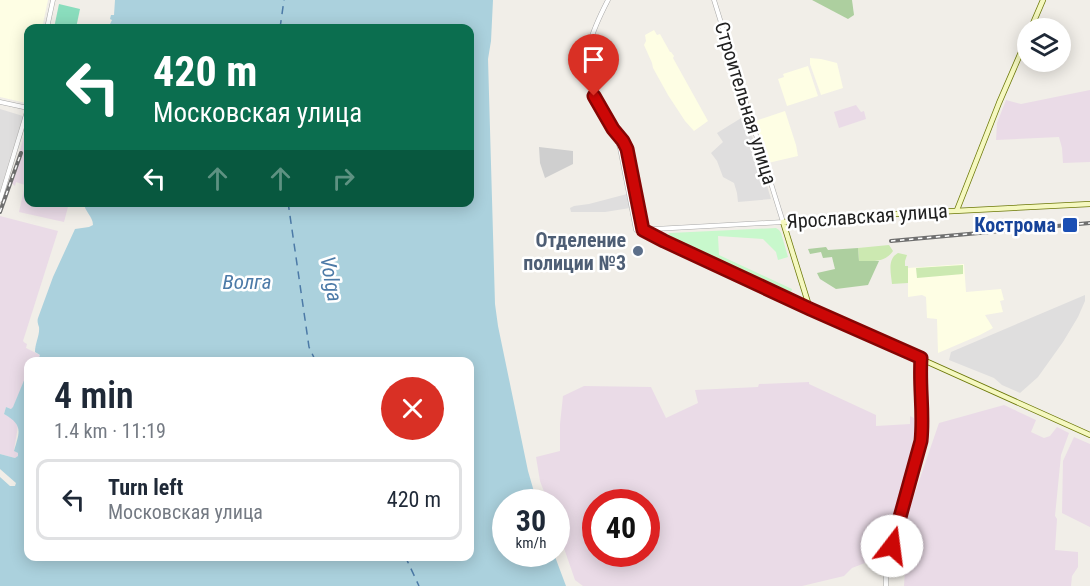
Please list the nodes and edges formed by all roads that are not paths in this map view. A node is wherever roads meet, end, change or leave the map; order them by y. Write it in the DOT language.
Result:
graph roads {
  1 [pos="53,0"];
  2 [pos="608,0"];
  3 [pos="714,0"];
  4 [pos="1043,0"];
  5 [pos="1035,18"];
  6 [pos="48,24"];
  7 [pos="1017,61"];
  8 [pos="0,102"];
  9 [pos="24,107"];
  10 [pos="24,121"];
  11 [pos="613,129"];
  12 [pos="0,200"];
  13 [pos="1090,204"];
  14 [pos="957,210"];
  15 [pos="783,222"];
  16 [pos="668,228"];
  17 [pos="643,230"];
  18 [pos="664,241"];
  19 [pos="810,309"];
  20 [pos="921,358"];
  21 [pos="1090,435"];
  22 [pos="886,586"];
  1 -- 6 [label="street"];
  2 -- 11 [label="street"];
  3 -- 15 [label="street, Строительная улица"];
  4 -- 5 [label="main road"];
  7 -- 14 [label="main road"];
  8 -- 9 [label="street"];
  10 -- 12 [label="street"];
  11 -- 17 [label="street"];
  11 -- 17 [label="street, Ярославская улица"];
  13 -- 14 [label="main road, Ярославская улица"];
  14 -- 15 [label="main road, Ярославская улица"];
  15 -- 16 [label="street, Ярославская улица"];
  15 -- 19 [label="main road, Строительная улица"];
  16 -- 17 [label="street, Ярославская улица"];
  16 -- 18 [label="street"];
  17 -- 18 [label="street"];
  18 -- 19 [label="street"];
  19 -- 20 [label="main road"];
  20 -- 21 [label="main road"];
  20 -- 22 [label="street"];
}
